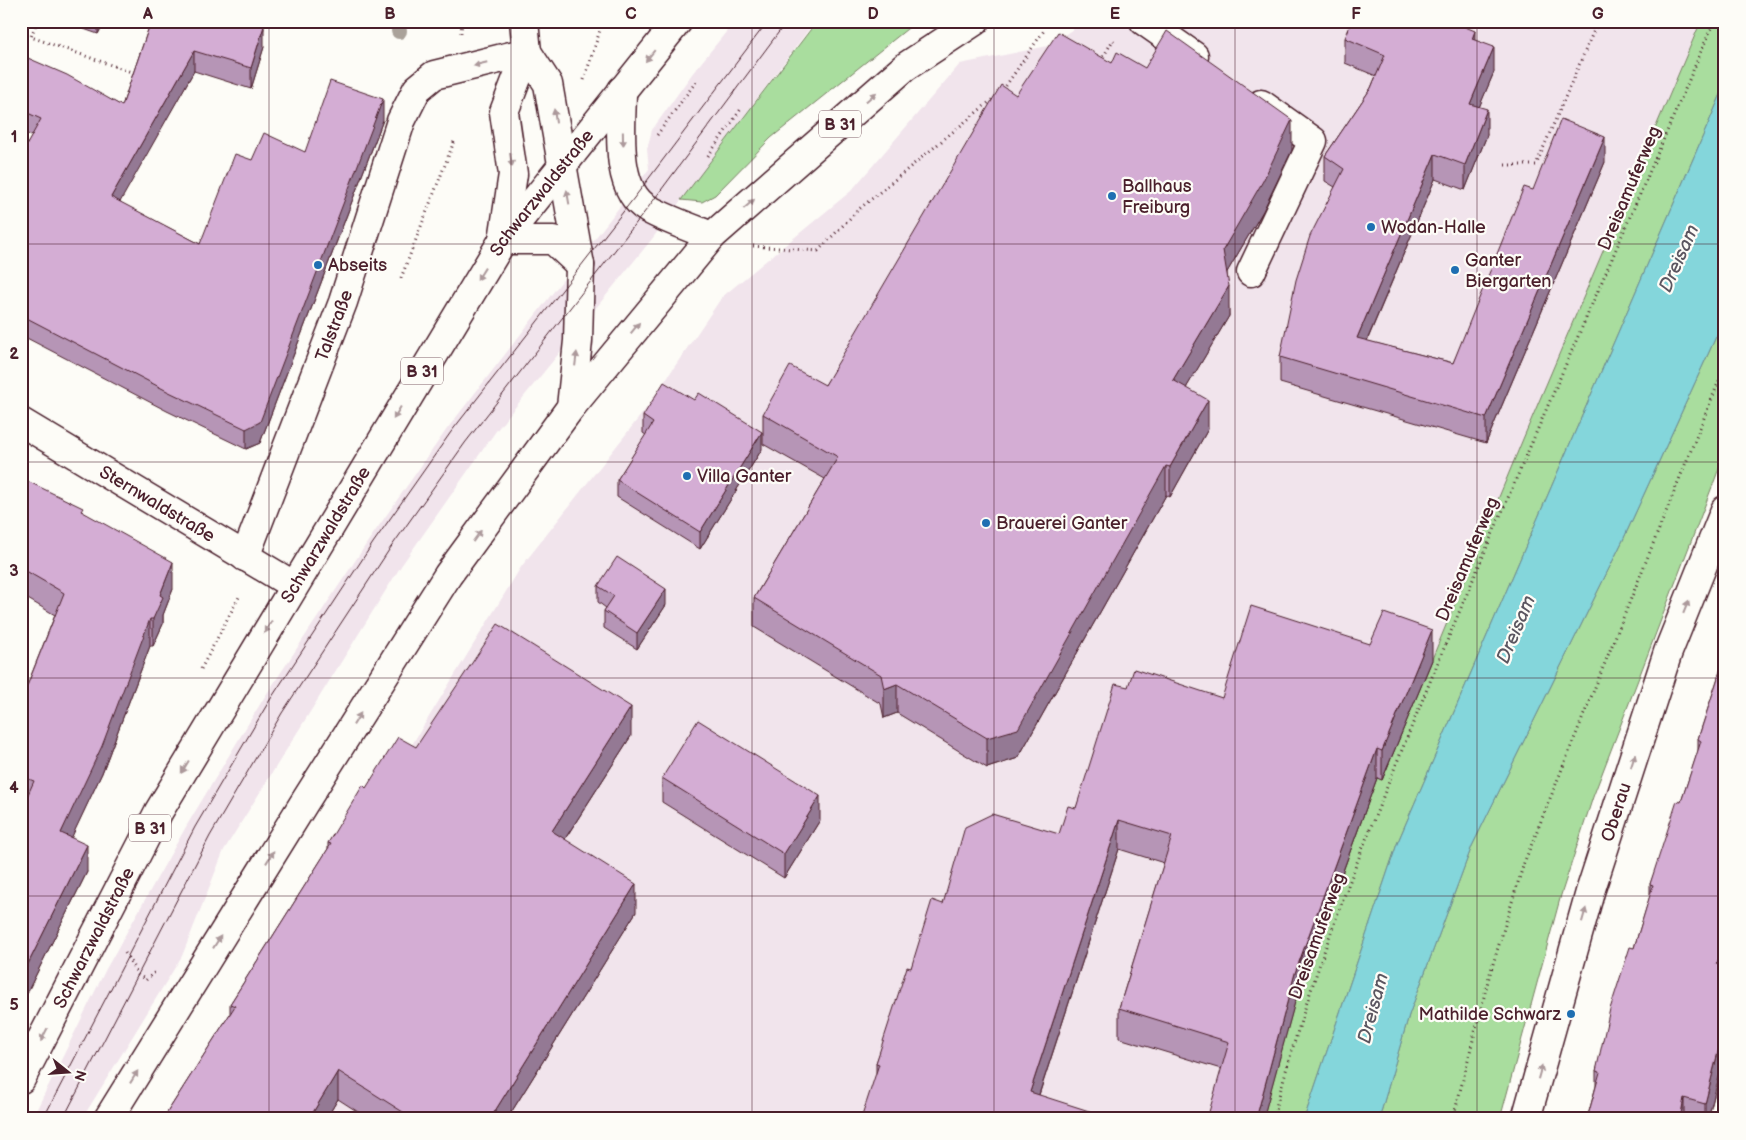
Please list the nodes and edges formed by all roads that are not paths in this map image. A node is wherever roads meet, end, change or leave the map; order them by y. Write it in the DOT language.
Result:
graph roads {
  1 [pos="524,21"];
  2 [pos="678,21"];
  3 [pos="975,21"];
  4 [pos="1144,21"];
  5 [pos="527,52"];
  6 [pos="1212,69"];
  7 [pos="622,90"];
  8 [pos="1243,91"];
  9 [pos="562,164"];
  10 [pos="712,236"];
  11 [pos="503,240"];
  12 [pos="580,265"];
  13 [pos="1251,272"];
  14 [pos="571,407"];
  15 [pos="21,422"];
  16 [pos="1725,510"];
  17 [pos="245,558"];
  18 [pos="293,586"];
  19 [pos="21,1079"];
  20 [pos="108,1119"];
  21 [pos="1526,1119"];
  1 -- 5 [label="main road"];
  2 -- 7 [label="main road, Schwarzwaldstraße / B 31, one-way"];
  10 -- 3 [label="main road, B 31, one-way"];
  4 -- 6 [label="main road"];
  9 -- 5 [label="main road, one-way"];
  5 -- 11 [label="main road, one-way"];
  5 -- 17 [label="main road, Talstraße, one-way"];
  7 -- 9 [label="main road, Schwarzwaldstraße / B 31"];
  7 -- 10 [label="main road, one-way"];
  8 -- 13 [label="main road"];
  9 -- 11 [label="main road, Schwarzwaldstraße / B 31"];
  12 -- 9 [label="main road, one-way"];
  14 -- 10 [label="main road, B 31, one-way"];
  11 -- 12 [label="main road"];
  11 -- 18 [label="main road, Schwarzwaldstraße / B 31, one-way"];
  14 -- 12 [label="main road, one-way"];
  20 -- 14 [label="main road, B 31, one-way"];
  15 -- 17 [label="main road, Sternwaldstraße"];
  21 -- 16 [label="main road, Oberau, one-way"];
  17 -- 18 [label="main road, Sternwaldstraße"];
  18 -- 19 [label="main road, Schwarzwaldstraße / B 31, one-way"];
}
